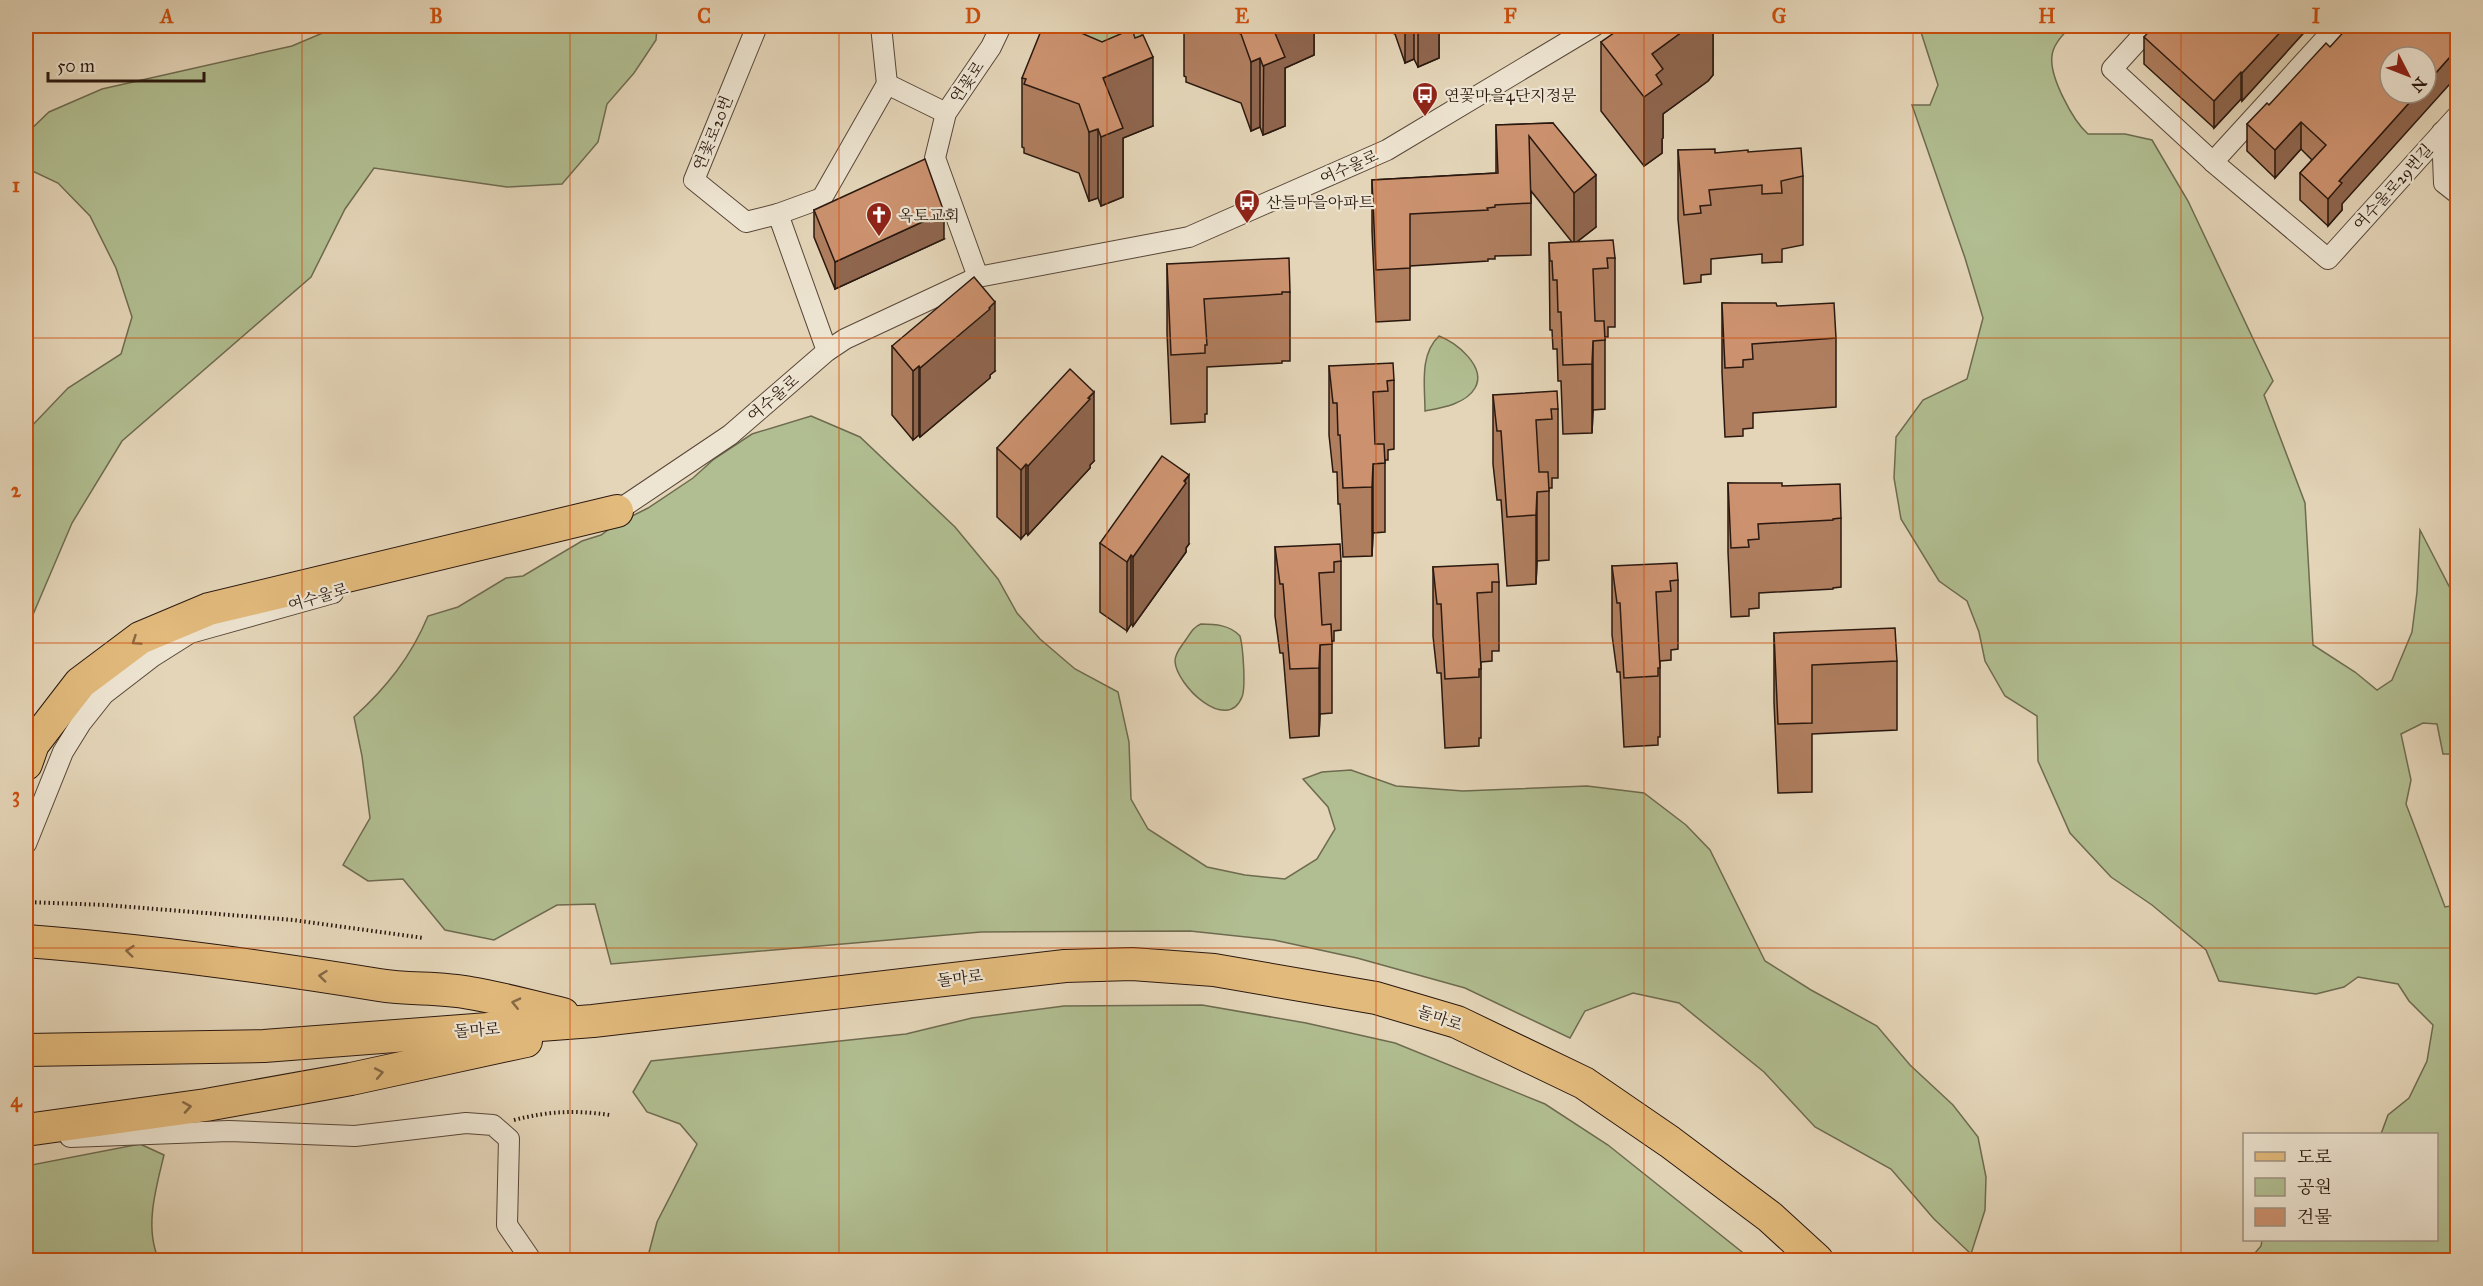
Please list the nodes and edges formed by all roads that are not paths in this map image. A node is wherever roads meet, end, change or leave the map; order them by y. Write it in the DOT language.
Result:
graph roads {
  1 [pos="755,26"];
  2 [pos="881,26"];
  3 [pos="1001,26"];
  4 [pos="1594,26"];
  5 [pos="2151,26"];
  6 [pos="2337,26"];
  7 [pos="887,84"];
  8 [pos="946,113"];
  9 [pos="2457,115"];
  10 [pos="2442,132"];
  11 [pos="2213,162"];
  12 [pos="2457,194"];
  13 [pos="778,214"];
  14 [pos="978,277"];
  15 [pos="827,351"];
  16 [pos="617,511"];
  17 [pos="26,764"];
  18 [pos="26,844"];
  19 [pos="26,941"];
  20 [pos="593,1021"];
  21 [pos="26,1050"];
  22 [pos="26,1130"];
  23 [pos="26,1135"];
  24 [pos="529,1260"];
  25 [pos="1817,1260"];
  1 -- 13 [label="street, 연꽃로20번"];
  2 -- 7 [label="street"];
  3 -- 8 [label="street, 연꽃로"];
  4 -- 14 [label="street, 여수울로"];
  5 -- 11 [label="street"];
  6 -- 11 [label="street"];
  7 -- 8 [label="street"];
  7 -- 13 [label="street"];
  8 -- 14 [label="street, 연꽃로"];
  9 -- 10 [label="street, 여수울로29번길"];
  10 -- 11 [label="street, 여수울로29번길"];
  10 -- 12 [label="street"];
  13 -- 15 [label="street"];
  14 -- 15 [label="street, 여수울로"];
  15 -- 16 [label="street, 여수울로"];
  16 -- 17 [label="main road, one-way"];
  16 -- 18 [label="street, 여수울로"];
  20 -- 19 [label="main road, one-way"];
  20 -- 21 [label="main road, 돌마로"];
  22 -- 20 [label="main road, one-way"];
  20 -- 25 [label="main road, 돌마로"];
  23 -- 24 [label="street"];
}
